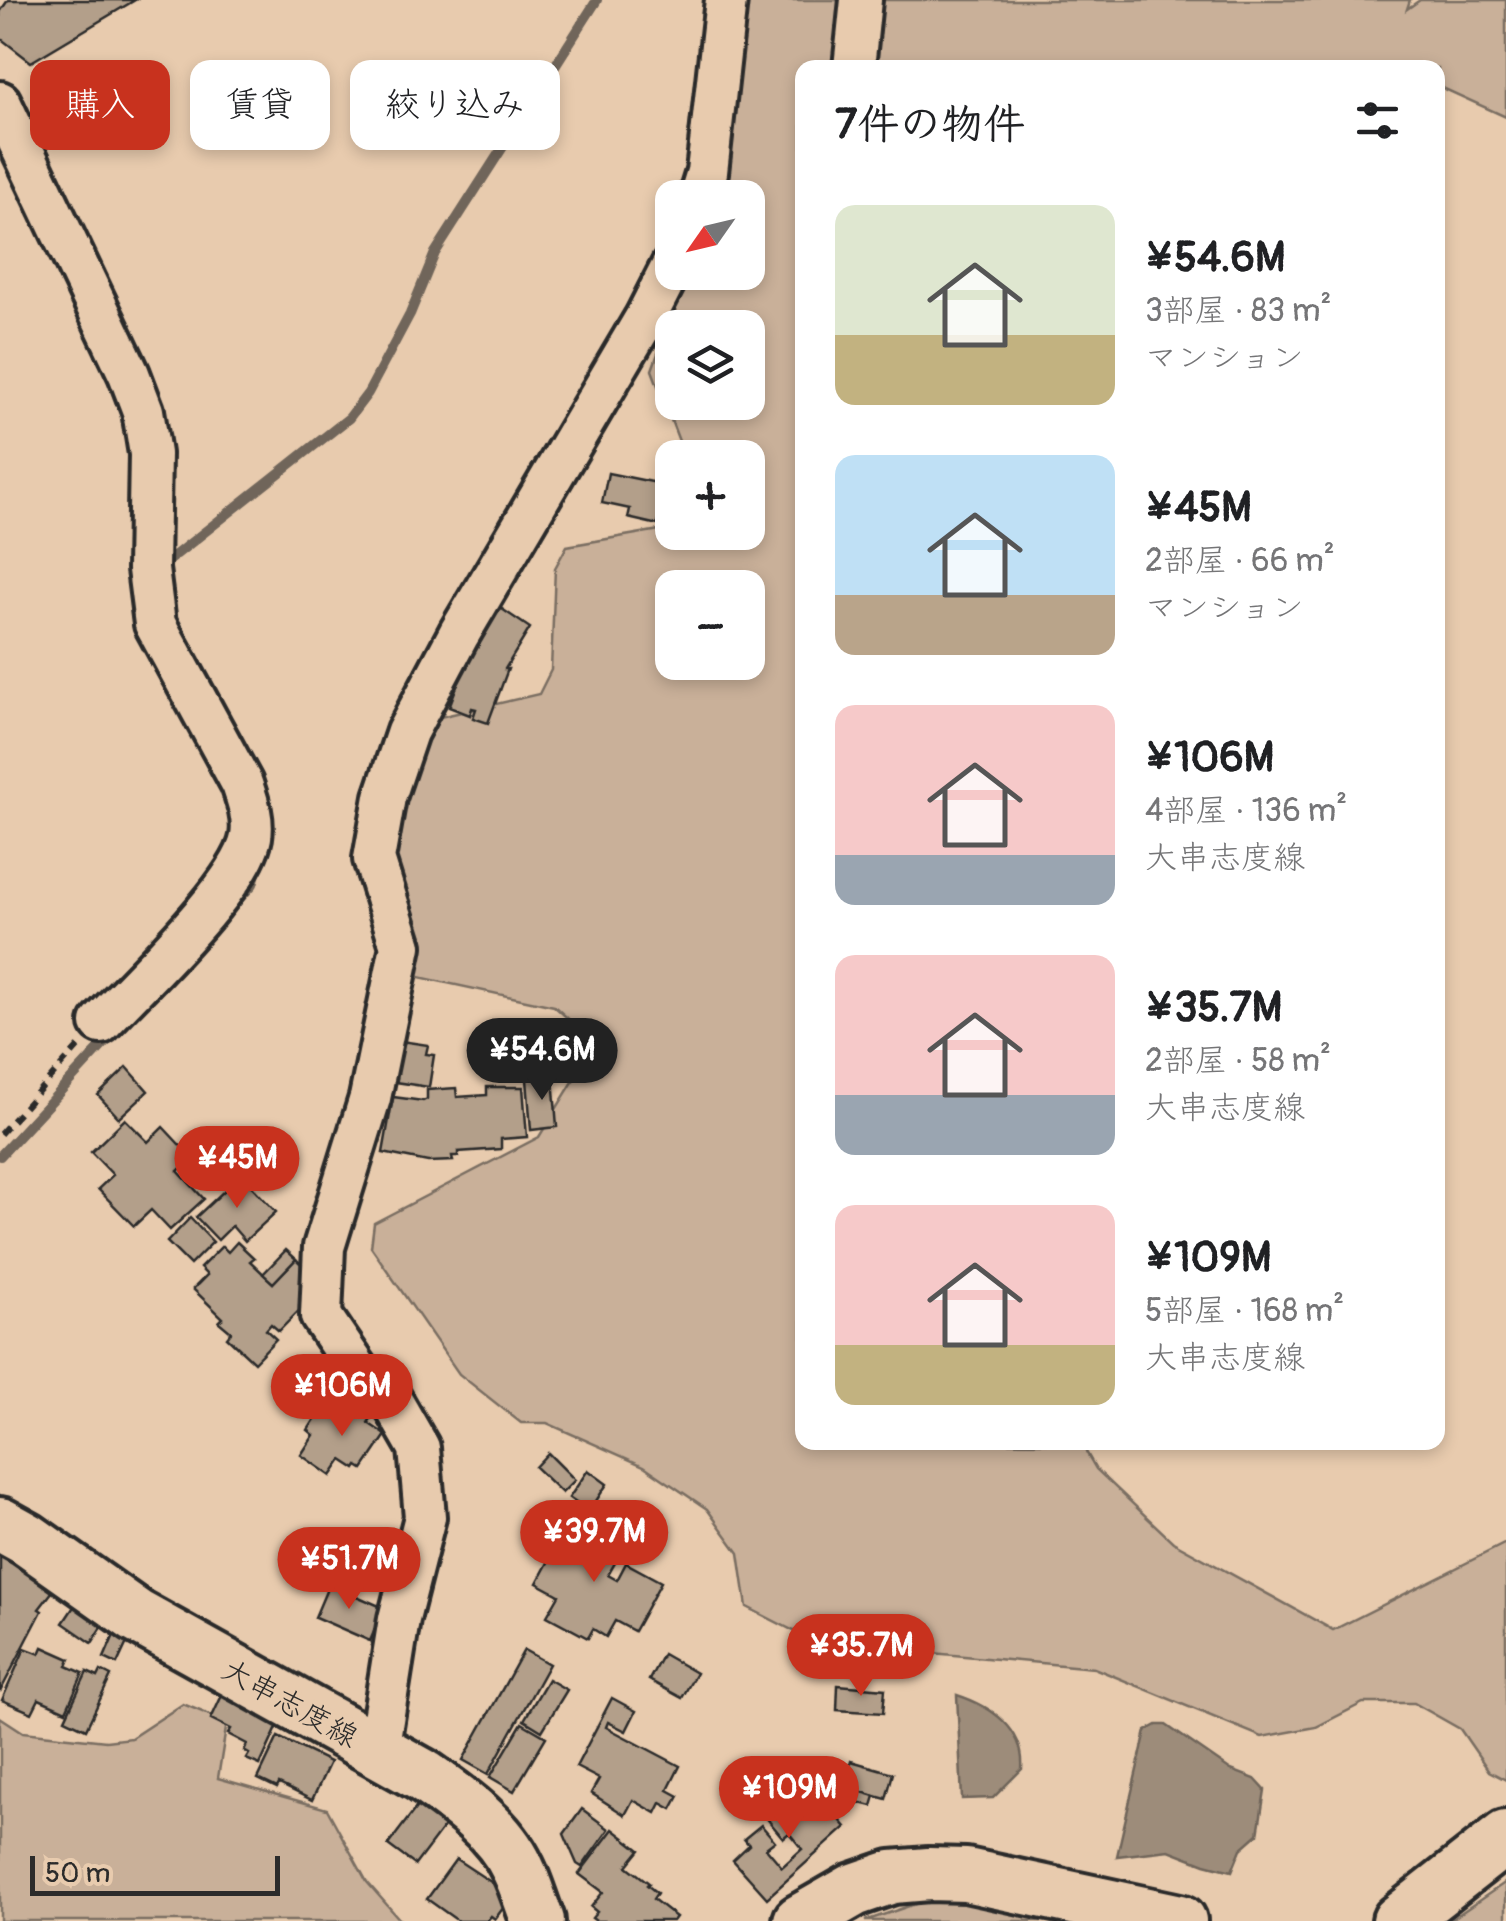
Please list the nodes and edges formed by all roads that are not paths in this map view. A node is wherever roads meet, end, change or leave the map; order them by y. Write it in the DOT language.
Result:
graph roads {
  1 [pos="726,0"];
  2 [pos="861,0"];
  3 [pos="855,60"];
  4 [pos="0,102"];
  5 [pos="705,180"];
  6 [pos="660,290"];
  7 [pos="101,1023"];
  8 [pos="0,1524"];
  9 [pos="378,1751"];
  10 [pos="1506,1837"];
  11 [pos="538,1921"];
  12 [pos="800,1921"];
  13 [pos="1180,1921"];
  14 [pos="1398,1921"];
  1 -- 5 [label="street"];
  2 -- 3 [label="street"];
  4 -- 7 [label="street"];
  6 -- 9 [label="street"];
  8 -- 9 [label="main road, 大串志度線"];
  9 -- 11 [label="main road, 大串志度線"];
  10 -- 14 [label="main road"];
  12 -- 13 [label="main road"];
}
